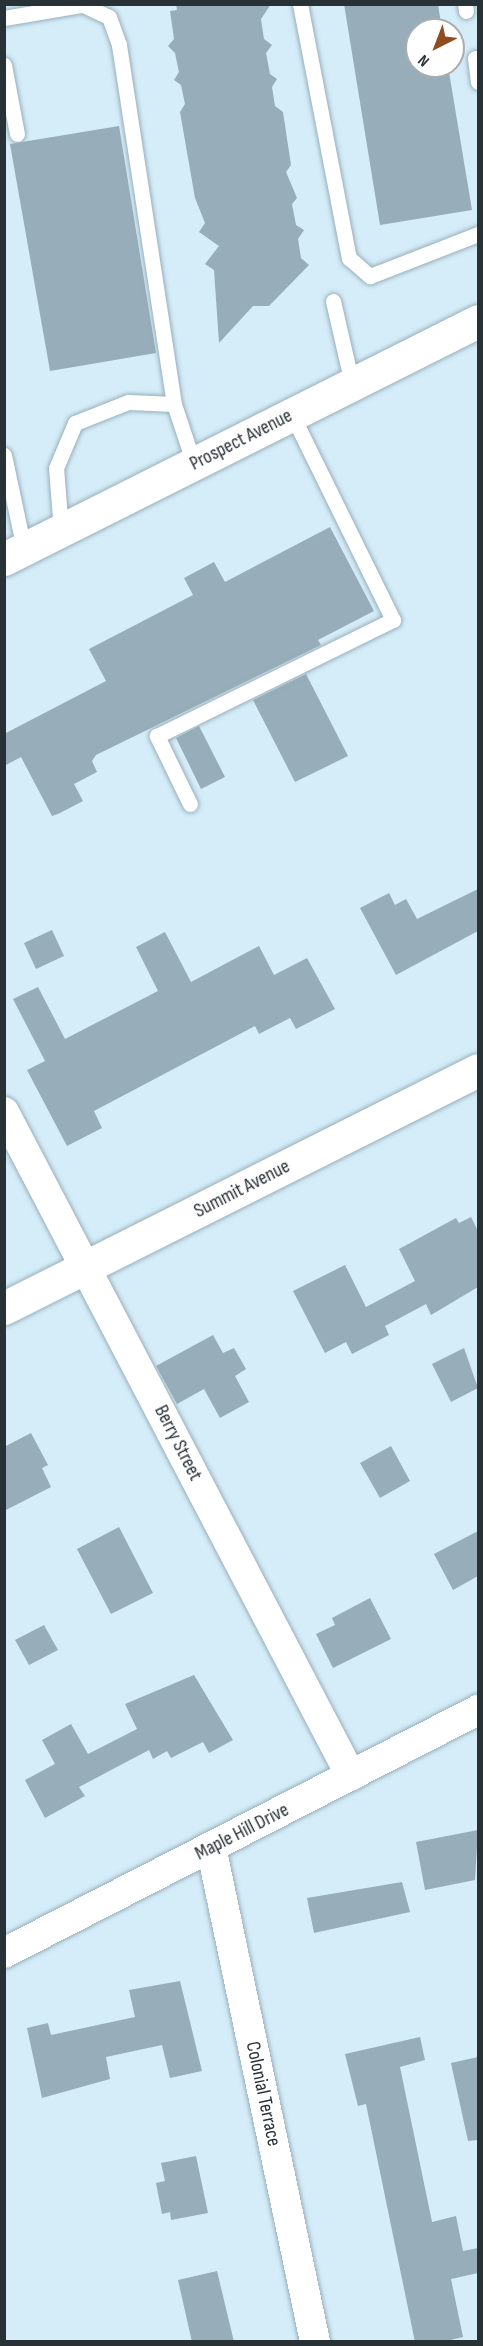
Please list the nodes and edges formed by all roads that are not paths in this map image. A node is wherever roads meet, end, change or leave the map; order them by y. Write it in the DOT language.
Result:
graph roads {
  1 [pos="300,4"];
  2 [pos="81,5"];
  3 [pos="4,18"];
  4 [pos="475,58"];
  5 [pos="4,65"];
  6 [pos="478,82"];
  7 [pos="18,134"];
  8 [pos="478,234"];
  9 [pos="333,301"];
  10 [pos="478,321"];
  11 [pos="352,384"];
  12 [pos="174,404"];
  13 [pos="292,415"];
  14 [pos="4,455"];
  15 [pos="194,464"];
  16 [pos="61,531"];
  17 [pos="14,554"];
  18 [pos="190,804"];
  19 [pos="478,1070"];
  20 [pos="4,1112"];
  21 [pos="87,1267"];
  22 [pos="4,1308"];
  23 [pos="478,1710"];
  24 [pos="351,1776"];
  25 [pos="211,1847"];
  26 [pos="4,1953"];
  27 [pos="315,2342"];
  1 -- 8 [label="lane"];
  2 -- 3 [label="lane"];
  2 -- 12 [label="lane"];
  4 -- 6 [label="lane"];
  5 -- 7 [label="lane"];
  9 -- 11 [label="lane"];
  10 -- 11 [label="street, Prospect Avenue"];
  11 -- 13 [label="street, Prospect Avenue"];
  12 -- 15 [label="lane"];
  12 -- 16 [label="lane"];
  13 -- 15 [label="street, Prospect Avenue"];
  13 -- 18 [label="lane"];
  14 -- 17 [label="lane"];
  15 -- 16 [label="street, Prospect Avenue"];
  16 -- 17 [label="street, Prospect Avenue"];
  19 -- 21 [label="street, Summit Avenue"];
  20 -- 21 [label="street, Berry Street"];
  21 -- 22 [label="street, Summit Avenue"];
  21 -- 24 [label="street, Berry Street"];
  23 -- 24 [label="street, Maple Hill Drive"];
  24 -- 25 [label="street, Maple Hill Drive"];
  25 -- 26 [label="street, Maple Hill Drive"];
  25 -- 27 [label="street, Colonial Terrace"];
}
